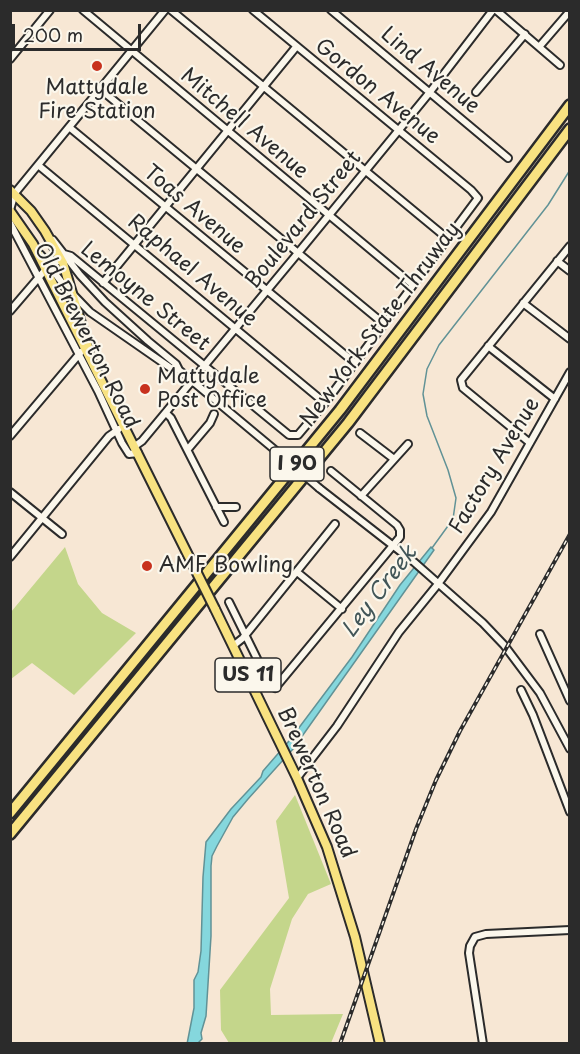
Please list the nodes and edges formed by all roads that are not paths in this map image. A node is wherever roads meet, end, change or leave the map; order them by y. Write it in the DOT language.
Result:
graph roads {
  1 [pos="50,10"];
  2 [pos="83,10"];
  3 [pos="165,10"];
  4 [pos="171,10"];
  5 [pos="253,10"];
  6 [pos="331,10"];
  7 [pos="494,10"];
  8 [pos="570,11"];
  9 [pos="525,34"];
  10 [pos="296,47"];
  11 [pos="539,47"];
  12 [pos="131,51"];
  13 [pos="10,59"];
  14 [pos="560,65"];
  15 [pos="263,87"];
  16 [pos="100,89"];
  17 [pos="430,92"];
  18 [pos="476,92"];
  19 [pos="570,105"];
  20 [pos="69,127"];
  21 [pos="570,129"];
  22 [pos="399,130"];
  23 [pos="227,131"];
  24 [pos="508,158"];
  25 [pos="38,165"];
  26 [pos="196,169"];
  27 [pos="365,171"];
  28 [pos="13,192"];
  29 [pos="165,207"];
  30 [pos="10,210"];
  31 [pos="329,216"];
  32 [pos="10,223"];
  33 [pos="448,239"];
  34 [pos="133,245"];
  35 [pos="570,246"];
  36 [pos="298,253"];
  37 [pos="62,256"];
  38 [pos="557,261"];
  39 [pos="47,267"];
  40 [pos="570,271"];
  41 [pos="39,277"];
  42 [pos="103,283"];
  43 [pos="413,285"];
  44 [pos="267,291"];
  45 [pos="75,296"];
  46 [pos="523,303"];
  47 [pos="10,311"];
  48 [pos="384,324"];
  49 [pos="236,329"];
  50 [pos="570,339"];
  51 [pos="488,346"];
  52 [pos="88,352"];
  53 [pos="78,354"];
  54 [pos="355,363"];
  55 [pos="205,366"];
  56 [pos="179,370"];
  57 [pos="570,372"];
  58 [pos="192,381"];
  59 [pos="555,399"];
  60 [pos="325,403"];
  61 [pos="166,413"];
  62 [pos="214,414"];
  63 [pos="125,427"];
  64 [pos="116,430"];
  65 [pos="360,433"];
  66 [pos="10,436"];
  67 [pos="530,443"];
  68 [pos="408,444"];
  69 [pos="188,449"];
  70 [pos="136,450"];
  71 [pos="394,459"];
  72 [pos="331,471"];
  73 [pos="10,492"];
  74 [pos="362,496"];
  75 [pos="216,507"];
  76 [pos="236,507"];
  77 [pos="42,518"];
  78 [pos="224,522"];
  79 [pos="335,524"];
  80 [pos="62,534"];
  81 [pos="394,546"];
  82 [pos="10,557"];
  83 [pos="297,572"];
  84 [pos="438,584"];
  85 [pos="230,602"];
  86 [pos="342,609"];
  87 [pos="540,634"];
  88 [pos="245,635"];
  89 [pos="233,646"];
  90 [pos="521,690"];
  91 [pos="570,701"];
  92 [pos="570,749"];
  93 [pos="297,778"];
  94 [pos="570,812"];
  95 [pos="10,813"];
  96 [pos="10,834"];
  97 [pos="570,930"];
  98 [pos="380,1044"];
  99 [pos="483,1044"];
  1 -- 13 [label="street"];
  2 -- 12 [label="street, Mitchell Avenue"];
  3 -- 12 [label="street"];
  4 -- 15 [label="street"];
  5 -- 10 [label="street, Gordon Avenue"];
  6 -- 17 [label="street, Lind Avenue"];
  7 -- 9 [label="street"];
  7 -- 17 [label="street, Boulevard Street"];
  8 -- 11 [label="street"];
  9 -- 11 [label="street"];
  9 -- 18 [label="street"];
  10 -- 15 [label="street"];
  10 -- 22 [label="street, Gordon Avenue"];
  11 -- 14 [label="street"];
  12 -- 16 [label="street"];
  12 -- 23 [label="street, Mitchell Avenue"];
  15 -- 23 [label="street"];
  15 -- 27 [label="street"];
  16 -- 20 [label="street"];
  16 -- 26 [label="street"];
  17 -- 22 [label="street, Boulevard Street"];
  17 -- 24 [label="street, Lind Avenue"];
  19 -- 95 [label="highway, New York State Thruway / I 90"];
  20 -- 25 [label="street"];
  20 -- 29 [label="street, Toas Avenue"];
  21 -- 96 [label="highway, New York State Thruway / I 90"];
  22 -- 27 [label="street, Boulevard Street"];
  22 -- 33 [label="street, Gordon Avenue"];
  23 -- 26 [label="street"];
  23 -- 31 [label="street, Mitchell Avenue"];
  25 -- 28 [label="street"];
  25 -- 34 [label="street, Raphael Avenue"];
  26 -- 29 [label="street"];
  26 -- 36 [label="street"];
  27 -- 31 [label="street, Boulevard Street"];
  27 -- 33 [label="street"];
  28 -- 30 [label="street"];
  28 -- 37 [label="main road, Brewerton Road / US 11"];
  29 -- 34 [label="street"];
  29 -- 44 [label="street, Toas Avenue"];
  30 -- 39 [label="main road, Brewerton Road / US 11"];
  31 -- 36 [label="street, Boulevard Street"];
  31 -- 43 [label="street, Mitchell Avenue"];
  32 -- 41 [label="street, Old Brewerton Road"];
  33 -- 43 [label="street"];
  34 -- 42 [label="street"];
  34 -- 49 [label="street, Raphael Avenue"];
  35 -- 38 [label="street"];
  36 -- 44 [label="street, Boulevard Street"];
  36 -- 48 [label="street"];
  37 -- 39 [label="street"];
  37 -- 42 [label="street, Lemoyne Street"];
  37 -- 45 [label="main road, Brewerton Road / US 11"];
  37 -- 56 [label="street"];
  38 -- 40 [label="street"];
  38 -- 46 [label="street"];
  39 -- 41 [label="street"];
  39 -- 45 [label="street"];
  39 -- 52 [label="main road, Brewerton Road / US 11"];
  41 -- 47 [label="street"];
  41 -- 53 [label="street, Old Brewerton Road"];
  42 -- 55 [label="street, Lemoyne Street"];
  43 -- 48 [label="street"];
  44 -- 49 [label="street, Boulevard Street"];
  44 -- 54 [label="street, Toas Avenue"];
  45 -- 52 [label="main road, Brewerton Road / US 11"];
  45 -- 56 [label="street"];
  46 -- 50 [label="street"];
  46 -- 51 [label="street"];
  48 -- 54 [label="street"];
  49 -- 55 [label="street, Boulevard Street"];
  49 -- 60 [label="street, Raphael Avenue"];
  51 -- 59 [label="street"];
  51 -- 67 [label="street"];
  52 -- 53 [label="street"];
  52 -- 63 [label="main road, Brewerton Road / US 11"];
  53 -- 64 [label="street, Old Brewerton Road"];
  53 -- 66 [label="street"];
  54 -- 60 [label="street"];
  55 -- 58 [label="street, Boulevard Street"];
  55 -- 60 [label="street, Lemoyne Street"];
  56 -- 58 [label="street"];
  57 -- 59 [label="street, Factory Avenue"];
  58 -- 61 [label="street, Boulevard Street"];
  58 -- 81 [label="street, bridge"];
  59 -- 67 [label="street, Factory Avenue"];
  61 -- 69 [label="street"];
  61 -- 70 [label="street, Boulevard Street"];
  62 -- 69 [label="street"];
  63 -- 64 [label="street"];
  63 -- 70 [label="main road, Brewerton Road / US 11"];
  64 -- 70 [label="street, Old Brewerton Road"];
  64 -- 77 [label="street"];
  65 -- 71 [label="street"];
  67 -- 84 [label="street, Factory Avenue"];
  68 -- 71 [label="street"];
  69 -- 75 [label="street"];
  70 -- 89 [label="main road, Brewerton Road / US 11, bridge"];
  71 -- 74 [label="street"];
  72 -- 74 [label="street"];
  73 -- 77 [label="street"];
  74 -- 81 [label="street"];
  75 -- 76 [label="street"];
  75 -- 78 [label="street"];
  77 -- 80 [label="street"];
  77 -- 82 [label="street"];
  79 -- 83 [label="street"];
  81 -- 84 [label="street"];
  81 -- 86 [label="street"];
  83 -- 86 [label="street"];
  83 -- 88 [label="street"];
  84 -- 92 [label="street"];
  84 -- 93 [label="street, Factory Avenue"];
  85 -- 88 [label="street"];
  86 -- 88 [label="street"];
  87 -- 91 [label="street"];
  88 -- 89 [label="street"];
  89 -- 93 [label="main road, Brewerton Road / US 11"];
  90 -- 94 [label="street"];
  93 -- 98 [label="main road, Brewerton Road / US 11"];
  97 -- 99 [label="street"];
}
